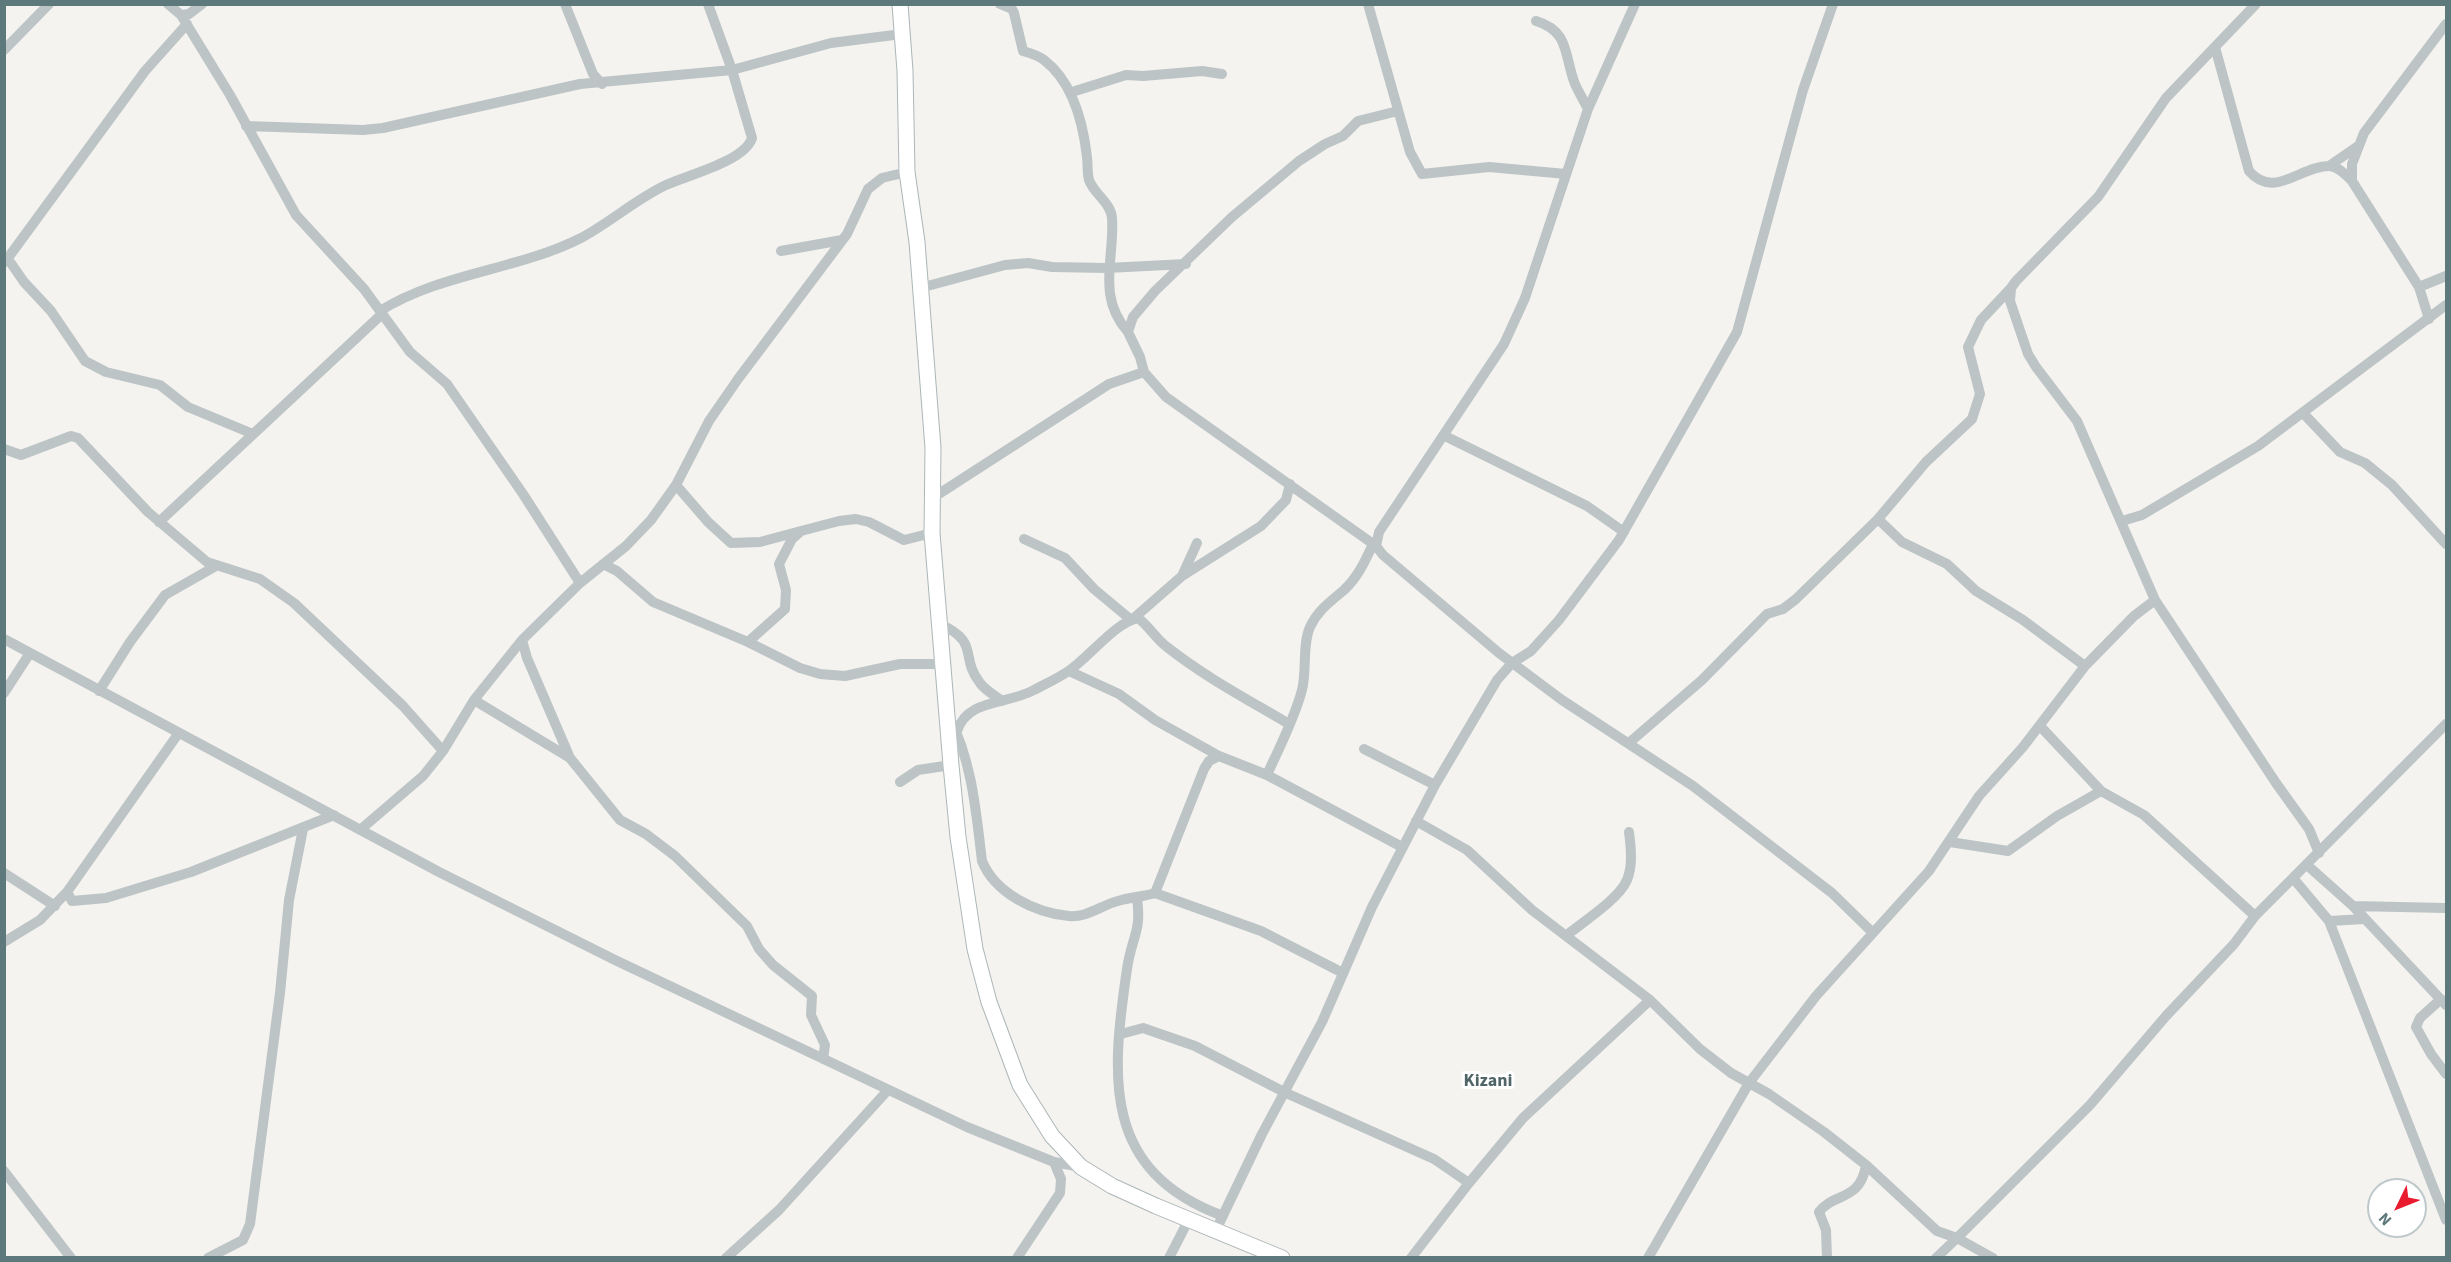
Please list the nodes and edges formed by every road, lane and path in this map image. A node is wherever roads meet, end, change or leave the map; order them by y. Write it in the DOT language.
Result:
graph roads {
  1 [pos="49,4"];
  2 [pos="168,4"];
  3 [pos="202,4"];
  4 [pos="565,4"];
  5 [pos="708,4"];
  6 [pos="900,4"];
  7 [pos="1000,4"];
  8 [pos="1368,4"];
  9 [pos="1635,4"];
  10 [pos="1833,4"];
  11 [pos="2256,4"];
  12 [pos="184,20"];
  13 [pos="1536,21"];
  14 [pos="2446,24"];
  15 [pos="902,34"];
  16 [pos="2215,47"];
  17 [pos="4,50"];
  18 [pos="732,70"];
  19 [pos="1222,74"];
  20 [pos="602,84"];
  21 [pos="1072,92"];
  22 [pos="1588,109"];
  23 [pos="1398,111"];
  24 [pos="246,126"];
  25 [pos="2358,146"];
  26 [pos="2329,166"];
  27 [pos="907,172"];
  28 [pos="1566,174"];
  29 [pos="2352,181"];
  30 [pos="842,240"];
  31 [pos="781,250"];
  32 [pos="6,260"];
  33 [pos="1185,264"];
  34 [pos="1107,268"];
  35 [pos="2446,276"];
  36 [pos="2418,287"];
  37 [pos="920,288"];
  38 [pos="2011,288"];
  39 [pos="2446,305"];
  40 [pos="381,313"];
  41 [pos="2429,319"];
  42 [pos="1128,332"];
  43 [pos="1144,372"];
  44 [pos="2303,413"];
  45 [pos="253,434"];
  46 [pos="1444,436"];
  47 [pos="4,449"];
  48 [pos="1290,483"];
  49 [pos="676,485"];
  50 [pos="931,498"];
  51 [pos="1878,519"];
  52 [pos="2122,521"];
  53 [pos="159,522"];
  54 [pos="801,531"];
  55 [pos="1624,532"];
  56 [pos="932,533"];
  57 [pos="1024,539"];
  58 [pos="1197,543"];
  59 [pos="2446,543"];
  60 [pos="1375,545"];
  61 [pos="603,564"];
  62 [pos="216,566"];
  63 [pos="1182,576"];
  64 [pos="580,583"];
  65 [pos="2155,600"];
  66 [pos="1132,619"];
  67 [pos="940,624"];
  68 [pos="4,639"];
  69 [pos="522,640"];
  70 [pos="748,642"];
  71 [pos="30,653"];
  72 [pos="1512,663"];
  73 [pos="944,664"];
  74 [pos="2085,666"];
  75 [pos="1069,671"];
  76 [pos="99,691"];
  77 [pos="4,693"];
  78 [pos="474,700"];
  79 [pos="1002,700"];
  80 [pos="948,715"];
  81 [pos="1289,724"];
  82 [pos="2446,724"];
  83 [pos="2040,726"];
  84 [pos="957,731"];
  85 [pos="178,734"];
  86 [pos="1630,742"];
  87 [pos="1364,750"];
  88 [pos="443,751"];
  89 [pos="570,758"];
  90 [pos="1214,758"];
  91 [pos="951,765"];
  92 [pos="1267,776"];
  93 [pos="900,782"];
  94 [pos="1435,785"];
  95 [pos="2101,791"];
  96 [pos="334,815"];
  97 [pos="1416,821"];
  98 [pos="303,829"];
  99 [pos="360,830"];
  100 [pos="1629,832"];
  101 [pos="1950,842"];
  102 [pos="1402,847"];
  103 [pos="2319,853"];
  104 [pos="2307,865"];
  105 [pos="4,873"];
  106 [pos="2293,878"];
  107 [pos="67,892"];
  108 [pos="1155,893"];
  109 [pos="1137,898"];
  110 [pos="55,906"];
  111 [pos="2353,906"];
  112 [pos="2446,908"];
  113 [pos="2255,916"];
  114 [pos="2364,919"];
  115 [pos="2329,921"];
  116 [pos="1872,932"];
  117 [pos="1567,935"];
  118 [pos="4,942"];
  119 [pos="1343,973"];
  120 [pos="1650,1000"];
  121 [pos="2444,1002"];
  122 [pos="1121,1034"];
  123 [pos="823,1059"];
  124 [pos="2446,1074"];
  125 [pos="1749,1083"];
  126 [pos="888,1090"];
  127 [pos="1286,1093"];
  128 [pos="1054,1162"];
  129 [pos="1866,1165"];
  130 [pos="1081,1167"];
  131 [pos="4,1171"];
  132 [pos="1469,1183"];
  133 [pos="1223,1216"];
  134 [pos="1189,1219"];
  135 [pos="2446,1220"];
  136 [pos="1216,1230"];
  137 [pos="1937,1231"];
  138 [pos="1957,1238"];
  139 [pos="1939,1255"];
  140 [pos="1653,1256"];
  141 [pos="70,1257"];
  142 [pos="208,1257"];
  143 [pos="726,1257"];
  144 [pos="1017,1257"];
  145 [pos="1169,1257"];
  146 [pos="1282,1257"];
  147 [pos="1411,1257"];
  148 [pos="1827,1257"];
  149 [pos="1993,1257"];
  1 -- 17 [label="street"];
  2 -- 12 [label="street"];
  3 -- 12 [label="street"];
  4 -- 20 [label="street"];
  5 -- 18 [label="street"];
  6 -- 15 [label="main road"];
  7 -- 21 [label="street"];
  8 -- 23 [label="street"];
  9 -- 22 [label="street"];
  10 -- 55 [label="street"];
  11 -- 16 [label="street"];
  12 -- 24 [label="street"];
  12 -- 32 [label="street"];
  13 -- 22 [label="street"];
  14 -- 25 [label="street"];
  15 -- 18 [label="street"];
  15 -- 27 [label="main road"];
  16 -- 26 [label="street"];
  16 -- 38 [label="street"];
  18 -- 20 [label="street"];
  18 -- 40 [label="street"];
  19 -- 21 [label="street"];
  20 -- 24 [label="street"];
  21 -- 34 [label="street"];
  22 -- 28 [label="street"];
  23 -- 28 [label="street"];
  23 -- 33 [label="street"];
  24 -- 40 [label="street"];
  25 -- 26 [label="street"];
  25 -- 29 [label="street"];
  26 -- 29 [label="street"];
  27 -- 30 [label="street"];
  27 -- 37 [label="main road"];
  28 -- 46 [label="street"];
  29 -- 36 [label="street"];
  30 -- 31 [label="street"];
  30 -- 49 [label="street"];
  32 -- 45 [label="street"];
  33 -- 34 [label="street"];
  33 -- 42 [label="street"];
  34 -- 37 [label="street"];
  34 -- 42 [label="street"];
  35 -- 36 [label="street"];
  36 -- 41 [label="street"];
  37 -- 50 [label="main road"];
  38 -- 51 [label="street"];
  38 -- 52 [label="street"];
  39 -- 41 [label="street"];
  40 -- 45 [label="street"];
  40 -- 64 [label="street"];
  41 -- 44 [label="street"];
  42 -- 43 [label="street"];
  43 -- 48 [label="street"];
  43 -- 50 [label="street"];
  44 -- 52 [label="street"];
  44 -- 59 [label="street"];
  45 -- 53 [label="street"];
  46 -- 55 [label="street"];
  46 -- 60 [label="street"];
  47 -- 53 [label="street"];
  48 -- 60 [label="street"];
  48 -- 63 [label="street"];
  49 -- 54 [label="street"];
  49 -- 61 [label="street"];
  50 -- 56 [label="main road"];
  51 -- 74 [label="street"];
  51 -- 86 [label="street"];
  52 -- 65 [label="street"];
  53 -- 62 [label="street"];
  54 -- 56 [label="street"];
  54 -- 70 [label="street"];
  55 -- 72 [label="street"];
  56 -- 67 [label="main road"];
  57 -- 66 [label="street"];
  58 -- 63 [label="street"];
  60 -- 72 [label="street"];
  60 -- 81 [label="street"];
  61 -- 64 [label="street"];
  61 -- 70 [label="street"];
  62 -- 76 [label="street"];
  62 -- 88 [label="street"];
  63 -- 66 [label="street"];
  64 -- 69 [label="street"];
  65 -- 74 [label="street"];
  65 -- 103 [label="street"];
  66 -- 75 [label="street"];
  66 -- 81 [label="street"];
  67 -- 73 [label="main road"];
  67 -- 79 [label="street"];
  68 -- 71 [label="street"];
  69 -- 78 [label="street"];
  69 -- 89 [label="street"];
  70 -- 73 [label="street"];
  71 -- 76 [label="street"];
  71 -- 77 [label="street"];
  72 -- 86 [label="street"];
  72 -- 94 [label="street"];
  73 -- 80 [label="main road"];
  74 -- 83 [label="street"];
  75 -- 79 [label="street"];
  75 -- 90 [label="street"];
  76 -- 85 [label="street"];
  78 -- 88 [label="street"];
  78 -- 89 [label="street"];
  79 -- 84 [label="street"];
  80 -- 84 [label="street"];
  80 -- 91 [label="main road"];
  81 -- 92 [label="street"];
  82 -- 103 [label="street"];
  83 -- 95 [label="street"];
  83 -- 101 [label="street"];
  84 -- 109 [label="street"];
  85 -- 96 [label="street"];
  85 -- 107 [label="street"];
  86 -- 116 [label="street"];
  87 -- 94 [label="street"];
  88 -- 99 [label="street"];
  89 -- 123 [label="street"];
  90 -- 92 [label="street"];
  90 -- 108 [label="street"];
  91 -- 93 [label="street"];
  91 -- 130 [label="main road"];
  92 -- 102 [label="street"];
  94 -- 97 [label="street"];
  95 -- 101 [label="street"];
  95 -- 113 [label="street"];
  96 -- 98 [label="street"];
  96 -- 99 [label="street"];
  97 -- 102 [label="street"];
  97 -- 117 [label="street"];
  98 -- 107 [label="street"];
  98 -- 142 [label="street"];
  99 -- 123 [label="street"];
  100 -- 117 [label="street"];
  101 -- 116 [label="street"];
  102 -- 119 [label="street"];
  103 -- 104 [label="street"];
  104 -- 106 [label="street"];
  104 -- 111 [label="street"];
  105 -- 110 [label="street"];
  106 -- 113 [label="street"];
  106 -- 115 [label="street"];
  107 -- 110 [label="street"];
  108 -- 109 [label="street"];
  108 -- 119 [label="street"];
  109 -- 122 [label="street"];
  110 -- 118 [label="street"];
  111 -- 112 [label="street"];
  111 -- 114 [label="street"];
  113 -- 138 [label="street"];
  114 -- 115 [label="street"];
  114 -- 121 [label="street"];
  115 -- 135 [label="street"];
  116 -- 125 [label="street"];
  117 -- 120 [label="street"];
  119 -- 127 [label="street"];
  120 -- 125 [label="street"];
  120 -- 132 [label="street"];
  121 -- 124 [label="street"];
  122 -- 127 [label="street"];
  122 -- 133 [label="street"];
  123 -- 126 [label="street"];
  125 -- 129 [label="street"];
  125 -- 140 [label="street"];
  126 -- 128 [label="street"];
  126 -- 143 [label="street"];
  127 -- 132 [label="street"];
  127 -- 133 [label="street"];
  128 -- 130 [label="street"];
  128 -- 144 [label="street"];
  129 -- 137 [label="street"];
  129 -- 148 [label="street"];
  130 -- 134 [label="main road"];
  131 -- 141 [label="street"];
  132 -- 147 [label="street"];
  133 -- 136 [label="street"];
  134 -- 136 [label="main road"];
  134 -- 145 [label="street"];
  136 -- 146 [label="main road"];
  137 -- 138 [label="street"];
  137 -- 139 [label="street"];
  138 -- 139 [label="street"];
  138 -- 149 [label="street"];
}
